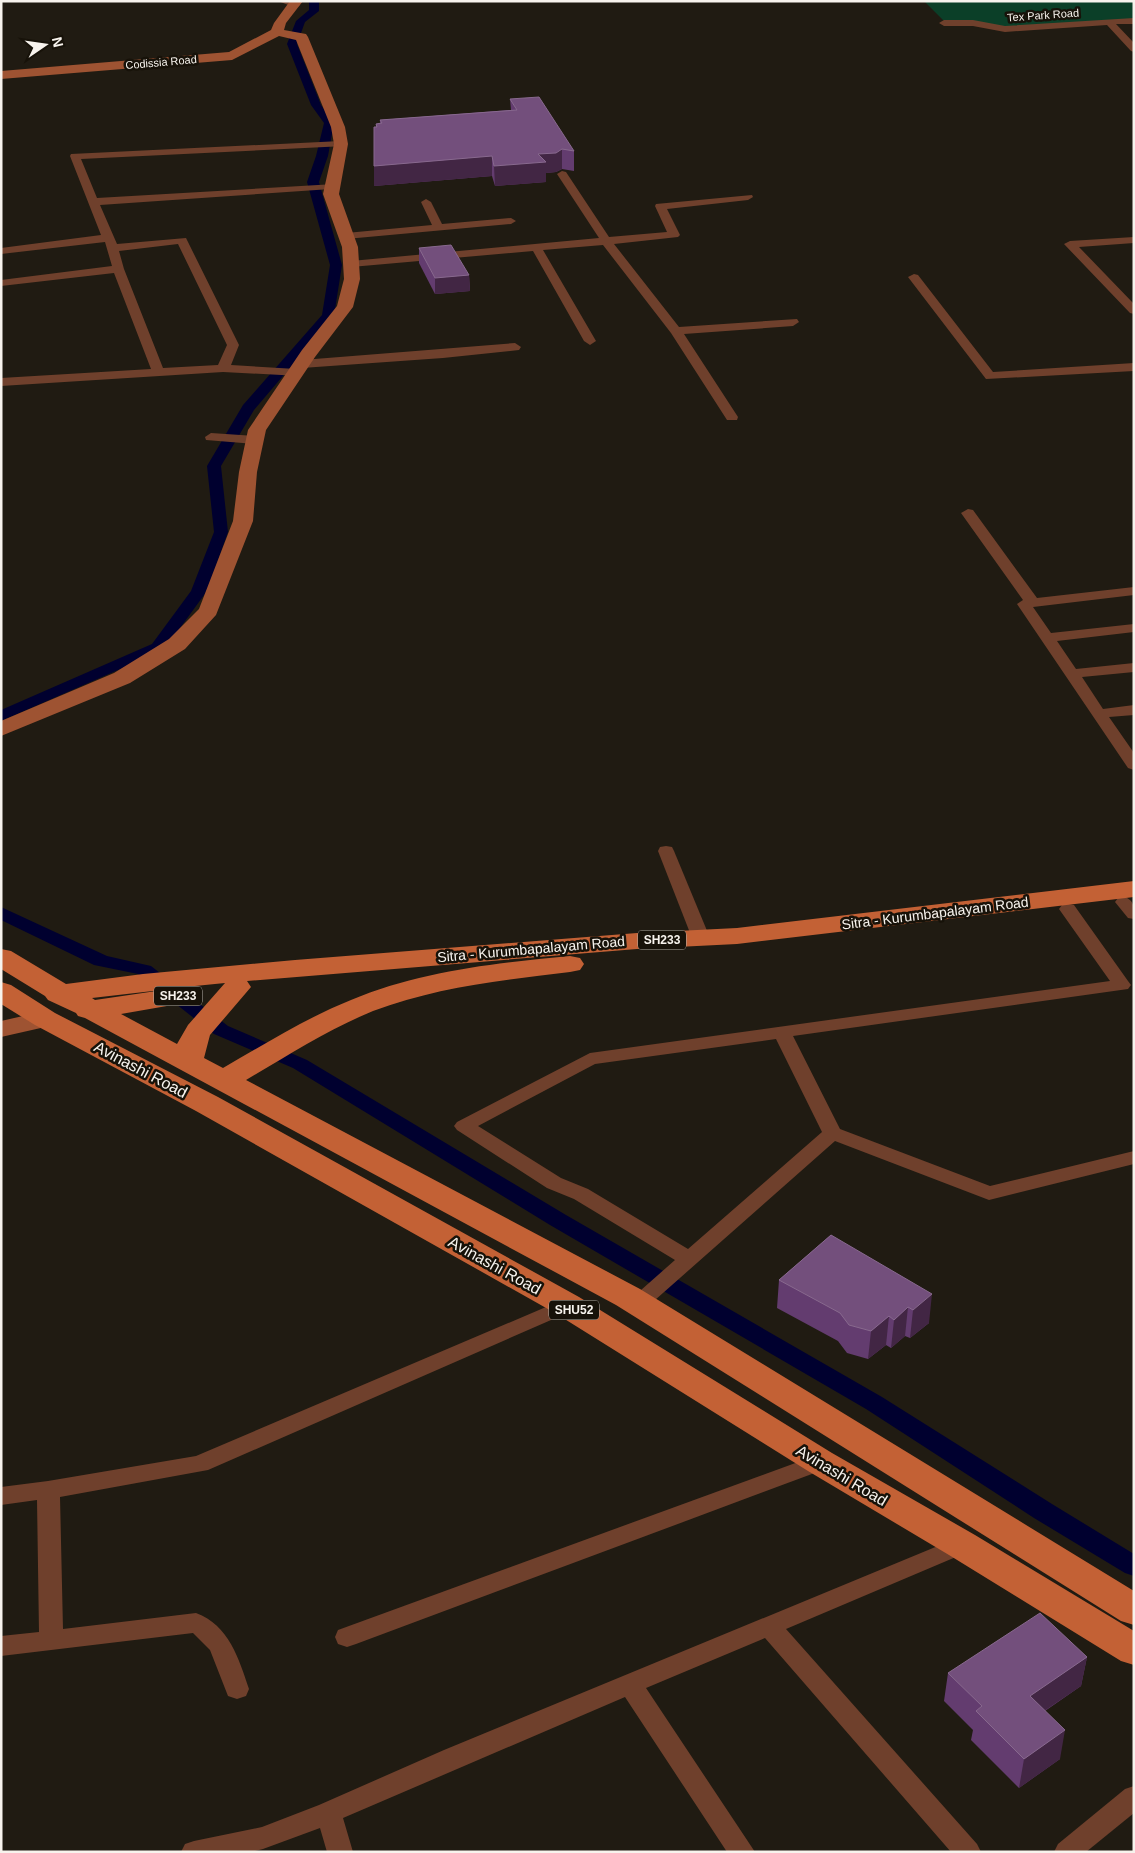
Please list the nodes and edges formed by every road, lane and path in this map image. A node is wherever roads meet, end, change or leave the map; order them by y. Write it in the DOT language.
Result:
graph roads {
  1 [pos="282,1"];
  2 [pos="296,3"];
  3 [pos="1134,21"];
  4 [pos="1109,22"];
  5 [pos="944,23"];
  6 [pos="289,34"];
  7 [pos="1134,48"];
  8 [pos="1,75"];
  9 [pos="337,144"];
  10 [pos="562,174"];
  11 [pos="327,186"];
  12 [pos="748,197"];
  13 [pos="93,202"];
  14 [pos="426,202"];
  15 [pos="511,221"];
  16 [pos="439,228"];
  17 [pos="346,236"];
  18 [pos="1134,240"];
  19 [pos="606,241"];
  20 [pos="110,243"];
  21 [pos="536,248"];
  22 [pos="1,251"];
  23 [pos="351,264"];
  24 [pos="118,269"];
  25 [pos="914,277"];
  26 [pos="1,283"];
  27 [pos="1134,311"];
  28 [pos="793,322"];
  29 [pos="676,331"];
  30 [pos="590,341"];
  31 [pos="515,347"];
  32 [pos="1134,367"];
  33 [pos="223,368"];
  34 [pos="296,370"];
  35 [pos="158,372"];
  36 [pos="1,382"];
  37 [pos="732,417"];
  38 [pos="216,437"];
  39 [pos="247,440"];
  40 [pos="968,513"];
  41 [pos="1134,591"];
  42 [pos="1033,603"];
  43 [pos="1134,628"];
  44 [pos="1047,638"];
  45 [pos="1134,667"];
  46 [pos="1072,674"];
  47 [pos="1134,710"];
  48 [pos="1100,714"];
  49 [pos="1,729"];
  50 [pos="1134,764"];
  51 [pos="666,851"];
  52 [pos="1131,902"];
  53 [pos="1068,909"];
  54 [pos="690,946"];
  55 [pos="1,958"];
  56 [pos="139,993"];
  57 [pos="21,1007"];
  58 [pos="93,1009"];
  59 [pos="212,1016"];
  60 [pos="782,1032"];
  61 [pos="232,1076"];
  62 [pos="832,1133"];
  63 [pos="1134,1157"];
  64 [pos="688,1260"];
  65 [pos="636,1301"];
  66 [pos="567,1306"];
  67 [pos="596,1323"];
  68 [pos="820,1462"];
  69 [pos="48,1490"];
  70 [pos="1,1496"];
  71 [pos="962,1545"];
  72 [pos="1134,1610"];
  73 [pos="769,1626"];
  74 [pos="347,1637"];
  75 [pos="51,1639"];
  76 [pos="1,1646"];
  77 [pos="1134,1650"];
  78 [pos="630,1684"];
  79 [pos="237,1689"];
  80 [pos="1134,1797"];
  81 [pos="328,1812"];
  82 [pos="194,1852"];
  83 [pos="340,1852"];
  84 [pos="742,1852"];
  85 [pos="968,1852"];
  86 [pos="1067,1852"];
  1 -- 2 [label="street"];
  2 -- 6 [label="street, Codissia Road"];
  3 -- 4 [label="street, Tex Park Road"];
  4 -- 5 [label="street, Tex Park Road"];
  4 -- 7 [label="street"];
  6 -- 8 [label="street, Codissia Road"];
  6 -- 9 [label="street"];
  9 -- 11 [label="street"];
  9 -- 13 [label="street"];
  10 -- 19 [label="street"];
  11 -- 13 [label="street"];
  11 -- 17 [label="street"];
  12 -- 19 [label="street"];
  13 -- 20 [label="street"];
  14 -- 16 [label="street"];
  15 -- 16 [label="street"];
  16 -- 17 [label="street"];
  17 -- 23 [label="street"];
  18 -- 27 [label="street"];
  19 -- 21 [label="street"];
  19 -- 29 [label="street"];
  20 -- 22 [label="street"];
  20 -- 24 [label="street"];
  20 -- 33 [label="street"];
  21 -- 23 [label="street"];
  21 -- 30 [label="street"];
  23 -- 34 [label="street"];
  24 -- 26 [label="street"];
  24 -- 35 [label="street"];
  25 -- 32 [label="street"];
  28 -- 29 [label="street"];
  29 -- 37 [label="street"];
  31 -- 34 [label="street"];
  33 -- 34 [label="street"];
  33 -- 35 [label="street"];
  34 -- 39 [label="street"];
  35 -- 36 [label="street"];
  38 -- 39 [label="street"];
  39 -- 49 [label="street"];
  40 -- 42 [label="street"];
  41 -- 42 [label="street"];
  42 -- 44 [label="street"];
  43 -- 44 [label="street"];
  44 -- 46 [label="street"];
  45 -- 46 [label="street"];
  46 -- 48 [label="street"];
  47 -- 48 [label="street"];
  48 -- 50 [label="street"];
  51 -- 54 [label="street"];
  52 -- 53 [label="main road, Sitra - Kurumbapalayam Road / SH233"];
  52 -- 54 [label="main road, Sitra - Kurumbapalayam Road / SH233"];
  53 -- 54 [label="main road, Sitra - Kurumbapalayam Road / SH233"];
  53 -- 60 [label="street"];
  54 -- 56 [label="main road, Sitra - Kurumbapalayam Road / SH233"];
  54 -- 59 [label="main road, Sitra - Kurumbapalayam Road / SH233"];
  54 -- 61 [label="main road"];
  55 -- 57 [label="main road, Avinashi Road / SHU52"];
  56 -- 57 [label="main road, Sitra - Kurumbapalayam Road / SH233"];
  56 -- 58 [label="main road, Sitra - Kurumbapalayam Road / SH233"];
  56 -- 59 [label="main road, Sitra - Kurumbapalayam Road / SH233"];
  57 -- 58 [label="main road, Sitra - Kurumbapalayam Road / SH233"];
  57 -- 66 [label="main road, Avinashi Road / SHU52"];
  58 -- 59 [label="main road, Avinashi Road / SHU52"];
  59 -- 61 [label="main road, Avinashi Road / SHU52"];
  60 -- 62 [label="street"];
  60 -- 64 [label="street"];
  61 -- 65 [label="main road, Avinashi Road / SHU52"];
  62 -- 63 [label="street"];
  62 -- 64 [label="street"];
  64 -- 65 [label="street"];
  65 -- 67 [label="main road"];
  65 -- 72 [label="main road, Avinashi Road / SHU52"];
  66 -- 67 [label="main road, Avinashi Road / SHU52"];
  66 -- 69 [label="street"];
  67 -- 68 [label="main road, Avinashi Road / SHU52"];
  68 -- 71 [label="main road, Avinashi Road / SHU52"];
  68 -- 74 [label="street"];
  69 -- 70 [label="street"];
  69 -- 75 [label="street"];
  71 -- 73 [label="street"];
  71 -- 77 [label="main road, Avinashi Road / SHU52"];
  73 -- 78 [label="street"];
  73 -- 85 [label="street"];
  75 -- 76 [label="street"];
  75 -- 79 [label="street"];
  78 -- 81 [label="street"];
  78 -- 84 [label="street"];
  80 -- 86 [label="street"];
  81 -- 82 [label="street"];
  81 -- 83 [label="street"];
}
